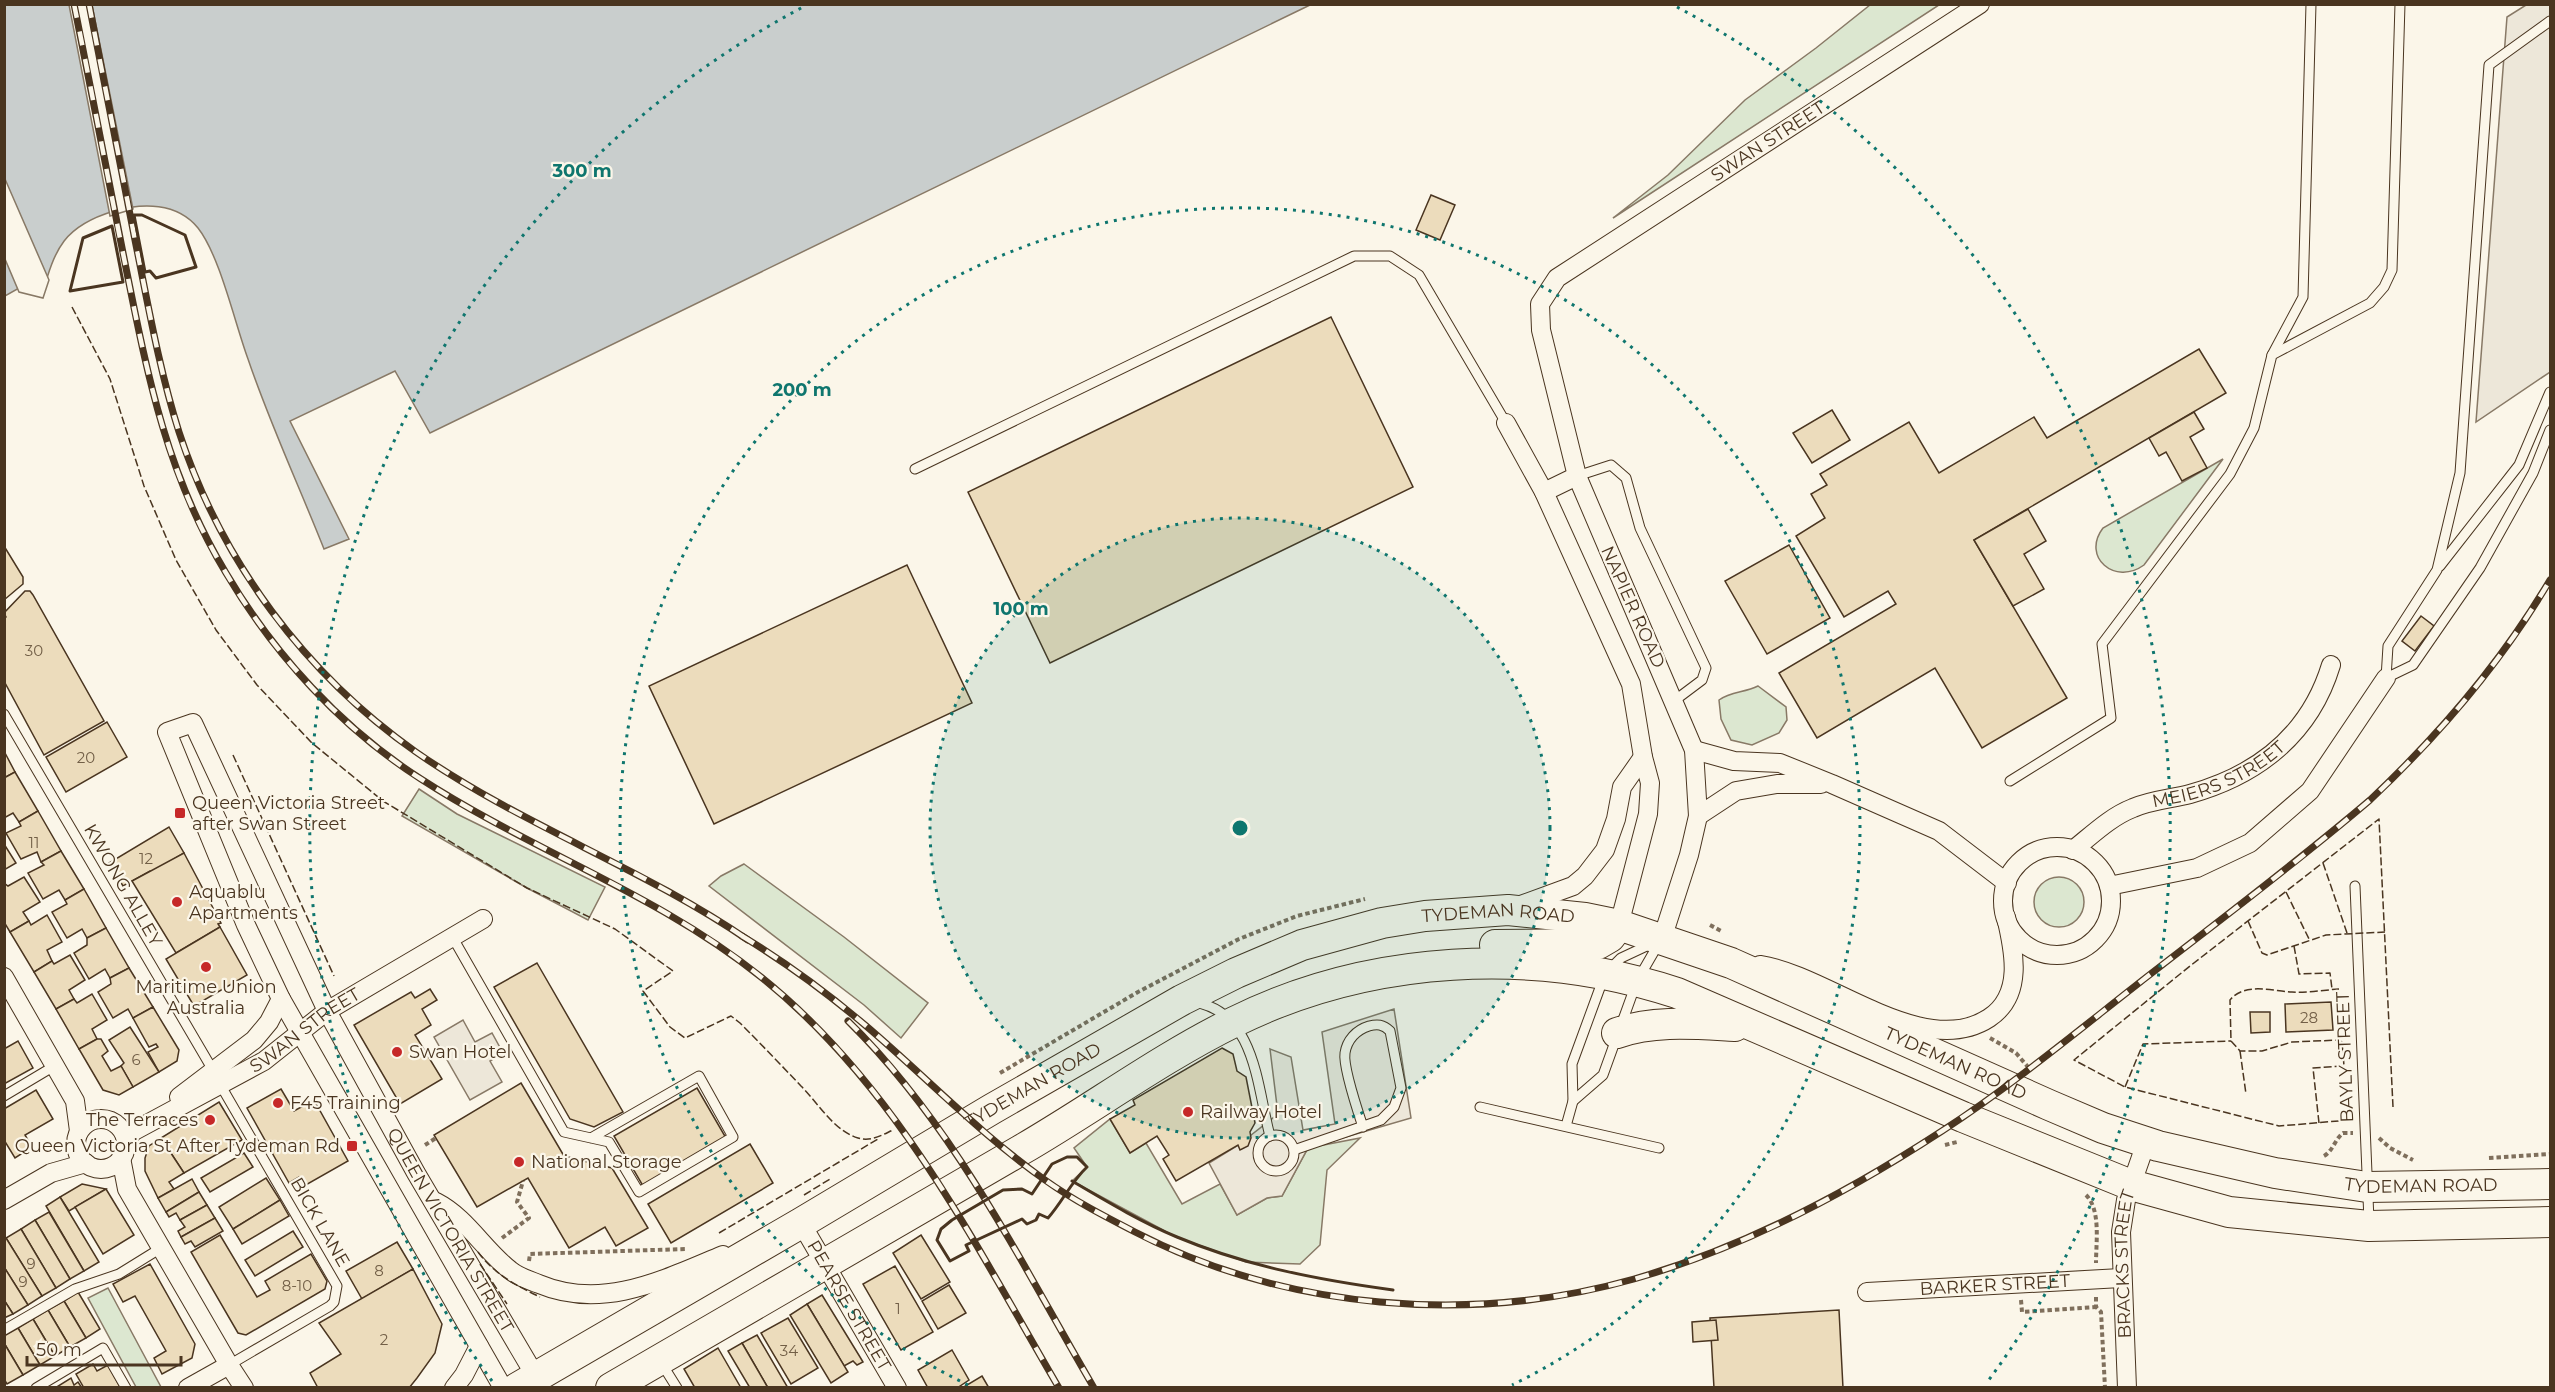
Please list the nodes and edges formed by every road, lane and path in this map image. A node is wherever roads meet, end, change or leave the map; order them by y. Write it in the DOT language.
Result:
graph roads {
  1 [pos="1980,4"];
  2 [pos="2312,4"];
  3 [pos="2400,4"];
  4 [pos="2550,21"];
  5 [pos="1557,278"];
  6 [pos="2272,355"];
  7 [pos="2550,392"];
  8 [pos="1506,423"];
  9 [pos="2550,430"];
  10 [pos="915,470"];
  11 [pos="1577,476"];
  12 [pos="1544,492"];
  13 [pos="2437,570"];
  14 [pos="2331,665"];
  15 [pos="2386,678"];
  16 [pos="1674,701"];
  17 [pos="4,714"];
  18 [pos="1694,750"];
  19 [pos="1643,757"];
  20 [pos="2010,781"];
  21 [pos="1832,784"];
  22 [pos="1698,816"];
  23 [pos="2073,850"];
  24 [pos="2007,883"];
  25 [pos="2109,886"];
  26 [pos="2355,886"];
  27 [pos="1508,910"];
  28 [pos="2006,917"];
  29 [pos="483,919"];
  30 [pos="1618,925"];
  31 [pos="1710,925"];
  32 [pos="453,938"];
  33 [pos="1662,939"];
  34 [pos="1730,949"];
  35 [pos="1395,970"];
  36 [pos="1605,974"];
  37 [pos="1637,981"];
  38 [pos="6,983"];
  39 [pos="281,999"];
  40 [pos="1182,1000"];
  41 [pos="327,1011"];
  42 [pos="1234,1022"];
  43 [pos="1980,1024"];
  44 [pos="1756,1027"];
  45 [pos="1617,1033"];
  46 [pos="299,1034"];
  47 [pos="57,1065"];
  48 [pos="2034,1074"];
  49 [pos="218,1079"];
  50 [pos="4,1096"];
  51 [pos="75,1101"];
  52 [pos="1573,1101"];
  53 [pos="1480,1107"];
  54 [pos="99,1118"];
  55 [pos="1566,1126"];
  56 [pos="1363,1127"];
  57 [pos="122,1132"];
  58 [pos="2365,1133"];
  59 [pos="1270,1136"];
  60 [pos="436,1138"];
  61 [pos="591,1138"];
  62 [pos="1962,1141"];
  63 [pos="2146,1143"];
  64 [pos="425,1145"];
  65 [pos="1945,1145"];
  66 [pos="1659,1148"];
  67 [pos="1294,1150"];
  68 [pos="86,1152"];
  69 [pos="2550,1154"];
  70 [pos="2321,1157"];
  71 [pos="121,1158"];
  72 [pos="2480,1158"];
  73 [pos="2423,1161"];
  74 [pos="523,1180"];
  75 [pos="2550,1184"];
  76 [pos="2131,1185"];
  77 [pos="2367,1187"];
  78 [pos="127,1189"];
  79 [pos="2084,1193"];
  80 [pos="4,1200"];
  81 [pos="432,1200"];
  82 [pos="2550,1222"];
  83 [pos="801,1223"];
  84 [pos="2369,1226"];
  85 [pos="499,1240"];
  86 [pos="161,1248"];
  87 [pos="692,1248"];
  88 [pos="530,1264"];
  89 [pos="825,1264"];
  90 [pos="2121,1278"];
  91 [pos="2096,1279"];
  92 [pos="2020,1283"];
  93 [pos="1867,1292"];
  94 [pos="2096,1307"];
  95 [pos="4,1330"];
  96 [pos="479,1346"];
  97 [pos="660,1360"];
  98 [pos="229,1365"];
  99 [pos="532,1384"];
  100 [pos="624,1384"];
  101 [pos="36,1388"];
  102 [pos="126,1388"];
  103 [pos="188,1388"];
  104 [pos="244,1388"];
  105 [pos="454,1388"];
  106 [pos="503,1388"];
  107 [pos="677,1388"];
  108 [pos="897,1388"];
  109 [pos="2105,1388"];
  110 [pos="2127,1388"];
  1 -- 5 [label="street, SWAN STREET"];
  2 -- 6 [label="lane"];
  3 -- 6 [label="lane"];
  4 -- 13 [label="lane"];
  5 -- 11 [label="street, NAPIER ROAD"];
  6 -- 20 [label="lane"];
  7 -- 13 [label="lane"];
  8 -- 10 [label="lane"];
  8 -- 12 [label="street, NAPIER ROAD"];
  9 -- 15 [label="lane"];
  11 -- 12 [label="street"];
  11 -- 16 [label="street, NAPIER ROAD"];
  11 -- 16 [label="lane"];
  12 -- 19 [label="street, NAPIER ROAD"];
  13 -- 15 [label="lane"];
  14 -- 23 [label="street, MEIERS STREET"];
  15 -- 25 [label="street"];
  16 -- 18 [label="street, NAPIER ROAD"];
  17 -- 49 [label="lane, KWONG ALLEY"];
  18 -- 21 [label="street"];
  18 -- 22 [label="street, NAPIER ROAD"];
  19 -- 27 [label="street"];
  19 -- 30 [label="street, NAPIER ROAD"];
  21 -- 22 [label="street"];
  21 -- 24 [label="street"];
  22 -- 33 [label="street, NAPIER ROAD"];
  23 -- 24 [label="street"];
  23 -- 25 [label="street"];
  24 -- 28 [label="street"];
  25 -- 28 [label="street"];
  26 -- 58 [label="lane, BAYLY STREET"];
  27 -- 30 [label="main road, TYDEMAN ROAD"];
  27 -- 40 [label="main road, TYDEMAN ROAD"];
  28 -- 43 [label="street"];
  29 -- 32 [label="street, SWAN STREET"];
  30 -- 33 [label="main road, TYDEMAN ROAD"];
  30 -- 35 [label="main road"];
  31 -- 34 [label="path"];
  32 -- 41 [label="street, SWAN STREET"];
  32 -- 61 [label="lane"];
  33 -- 34 [label="main road, TYDEMAN ROAD"];
  33 -- 36 [label="lane"];
  33 -- 37 [label="lane"];
  34 -- 43 [label="street"];
  34 -- 63 [label="main road, TYDEMAN ROAD"];
  35 -- 36 [label="main road"];
  35 -- 42 [label="main road"];
  36 -- 37 [label="main road"];
  36 -- 52 [label="lane"];
  37 -- 44 [label="main road"];
  37 -- 45 [label="lane"];
  38 -- 47 [label="street"];
  39 -- 41 [label="street, QUEEN VICTORIA STREET"];
  39 -- 46 [label="street, QUEEN VICTORIA STREET"];
  39 -- 49 [label="street, SWAN STREET"];
  40 -- 42 [label="lane"];
  40 -- 83 [label="main road, TYDEMAN ROAD"];
  41 -- 46 [label="street, SWAN STREET"];
  41 -- 81 [label="street, QUEEN VICTORIA STREET"];
  42 -- 59 [label="lane"];
  42 -- 89 [label="main road"];
  43 -- 48 [label="path"];
  44 -- 45 [label="main road"];
  44 -- 76 [label="main road"];
  45 -- 52 [label="lane"];
  46 -- 49 [label="street, SWAN STREET"];
  46 -- 96 [label="street, QUEEN VICTORIA STREET"];
  47 -- 50 [label="lane"];
  47 -- 51 [label="street"];
  49 -- 57 [label="street, SWAN STREET"];
  49 -- 98 [label="lane, BICK LANE"];
  51 -- 54 [label="street"];
  51 -- 68 [label="street"];
  52 -- 55 [label="lane"];
  53 -- 55 [label="lane"];
  54 -- 57 [label="street"];
  54 -- 68 [label="street"];
  55 -- 66 [label="lane"];
  56 -- 56 [label="lane"];
  56 -- 67 [label="lane"];
  57 -- 71 [label="street"];
  58 -- 70 [label="path"];
  58 -- 73 [label="path"];
  58 -- 77 [label="lane, BAYLY STREET"];
  59 -- 67 [label="lane"];
  59 -- 67 [label="lane"];
  60 -- 64 [label="path"];
  61 -- 61 [label="lane"];
  62 -- 65 [label="path"];
  63 -- 76 [label="street, BRACKS STREET"];
  63 -- 77 [label="main road, TYDEMAN ROAD"];
  68 -- 71 [label="street"];
  68 -- 78 [label="street"];
  68 -- 80 [label="street"];
  69 -- 72 [label="path"];
  71 -- 78 [label="street"];
  74 -- 85 [label="path"];
  75 -- 77 [label="main road, TYDEMAN ROAD"];
  76 -- 84 [label="main road"];
  76 -- 90 [label="street, BRACKS STREET"];
  77 -- 84 [label="lane, BAYLY STREET"];
  78 -- 86 [label="street"];
  79 -- 91 [label="path"];
  81 -- 83 [label="street"];
  81 -- 99 [label="street, QUEEN VICTORIA STREET"];
  82 -- 84 [label="main road"];
  83 -- 89 [label="street, PEARSE STREET"];
  83 -- 99 [label="main road, TYDEMAN ROAD"];
  86 -- 95 [label="lane"];
  86 -- 98 [label="street"];
  87 -- 88 [label="path"];
  89 -- 97 [label="main road"];
  89 -- 108 [label="street, PEARSE STREET"];
  90 -- 91 [label="street, BARKER STREET"];
  90 -- 110 [label="street, BRACKS STREET"];
  91 -- 92 [label="street, BARKER STREET"];
  91 -- 94 [label="path"];
  92 -- 93 [label="street, BARKER STREET"];
  92 -- 94 [label="path"];
  94 -- 109 [label="path"];
  96 -- 105 [label="street"];
  96 -- 106 [label="street, QUEEN VICTORIA STREET"];
  97 -- 100 [label="main road"];
  97 -- 107 [label="lane"];
  98 -- 103 [label="street"];
  98 -- 104 [label="street"];
  101 -- 102 [label="lane"];
}
